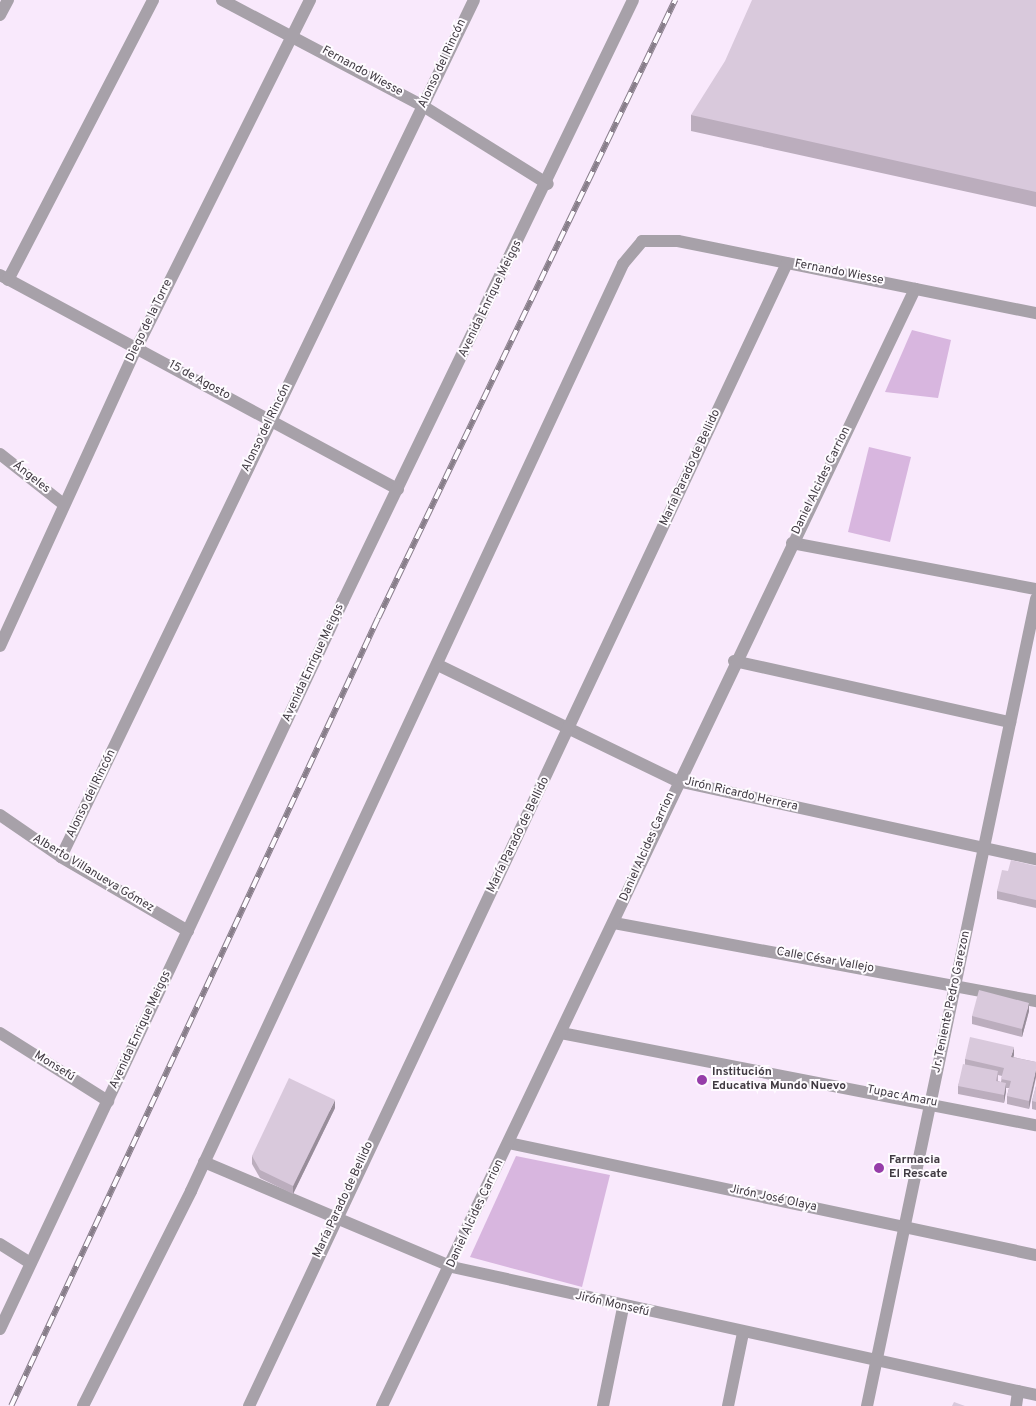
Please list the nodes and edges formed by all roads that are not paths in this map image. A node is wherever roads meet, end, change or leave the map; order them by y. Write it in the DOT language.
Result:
graph roads {
  1 [pos="8,0"];
  2 [pos="153,0"];
  3 [pos="222,0"];
  4 [pos="310,0"];
  5 [pos="474,0"];
  6 [pos="633,0"];
  7 [pos="0,15"];
  8 [pos="293,35"];
  9 [pos="423,106"];
  10 [pos="548,184"];
  11 [pos="787,263"];
  12 [pos="4,277"];
  13 [pos="915,288"];
  14 [pos="1036,313"];
  15 [pos="137,347"];
  16 [pos="271,420"];
  17 [pos="0,454"];
  18 [pos="398,489"];
  19 [pos="62,503"];
  20 [pos="792,543"];
  21 [pos="1036,589"];
  22 [pos="1036,599"];
  23 [pos="1,642"];
  24 [pos="734,661"];
  25 [pos="438,665"];
  26 [pos="1010,722"];
  27 [pos="570,729"];
  28 [pos="677,781"];
  29 [pos="0,815"];
  30 [pos="983,849"];
  31 [pos="61,857"];
  32 [pos="1036,859"];
  33 [pos="614,923"];
  34 [pos="188,930"];
  35 [pos="955,985"];
  36 [pos="1036,1001"];
  37 [pos="0,1033"];
  38 [pos="561,1034"];
  39 [pos="108,1101"];
  40 [pos="931,1102"];
  41 [pos="1036,1125"];
  42 [pos="509,1143"];
  43 [pos="204,1162"];
  44 [pos="334,1219"];
  45 [pos="905,1227"];
  46 [pos="0,1244"];
  47 [pos="1036,1254"];
  48 [pos="31,1263"];
  49 [pos="452,1267"];
  50 [pos="623,1308"];
  51 [pos="0,1329"];
  52 [pos="743,1334"];
  53 [pos="876,1361"];
  54 [pos="1018,1391"];
  55 [pos="1036,1395"];
  56 [pos="83,1406"];
  57 [pos="249,1406"];
  58 [pos="383,1406"];
  59 [pos="603,1406"];
  60 [pos="728,1406"];
  61 [pos="867,1406"];
  62 [pos="1016,1406"];
  1 -- 7 [label="street"];
  2 -- 12 [label="street"];
  3 -- 8 [label="street, Fernando Wiesse"];
  4 -- 8 [label="street, Diego de la Torre"];
  5 -- 9 [label="street, Alonso del Rincón"];
  6 -- 10 [label="street, Avenida Enrique Meiggs"];
  8 -- 9 [label="street, Fernando Wiesse"];
  8 -- 15 [label="street, Diego de la Torre"];
  9 -- 10 [label="street, Fernando Wiesse"];
  9 -- 16 [label="street, Alonso del Rincón"];
  10 -- 18 [label="street, Avenida Enrique Meiggs"];
  11 -- 13 [label="street, Fernando Wiesse"];
  11 -- 25 [label="street, Fernando Wiesse"];
  11 -- 27 [label="street, María Parado de Bellido"];
  12 -- 15 [label="street, 15 de Agosto"];
  13 -- 14 [label="street, Fernando Wiesse"];
  13 -- 20 [label="street, Daniel Alcides Carrion"];
  15 -- 16 [label="street, 15 de Agosto"];
  15 -- 19 [label="street, Diego de la Torre"];
  16 -- 18 [label="street, 15 de Agosto"];
  16 -- 31 [label="street, Alonso del Rincón"];
  17 -- 19 [label="street, Ángeles"];
  18 -- 34 [label="street, Avenida Enrique Meiggs"];
  19 -- 23 [label="street, Diego de la Torre"];
  20 -- 21 [label="street"];
  20 -- 24 [label="street, Daniel Alcides Carrion"];
  22 -- 26 [label="street, Jr. Teniente Pedro Garezon"];
  24 -- 26 [label="street"];
  24 -- 28 [label="street, Daniel Alcides Carrion"];
  25 -- 27 [label="street, Jirón Ricardo Herrera"];
  25 -- 43 [label="street"];
  26 -- 30 [label="street, Jr. Teniente Pedro Garezon"];
  27 -- 28 [label="street, Jirón Ricardo Herrera"];
  27 -- 44 [label="street, María Parado de Bellido"];
  28 -- 30 [label="street, Jirón Ricardo Herrera"];
  28 -- 33 [label="street, Daniel Alcides Carrion"];
  29 -- 31 [label="street, Alberto Villanueva Gómez"];
  30 -- 32 [label="street, Jirón Ricardo Herrera"];
  30 -- 35 [label="street, Jr. Teniente Pedro Garezon"];
  31 -- 34 [label="street, Alberto Villanueva Gómez"];
  33 -- 35 [label="street, Calle César Vallejo"];
  33 -- 38 [label="street, Daniel Alcides Carrion"];
  34 -- 39 [label="street, Avenida Enrique Meiggs"];
  35 -- 36 [label="street, Calle César Vallejo"];
  35 -- 40 [label="street, Jr. Teniente Pedro Garezon"];
  37 -- 39 [label="street, Monsefú"];
  38 -- 40 [label="street, Tupac Amaru"];
  38 -- 42 [label="street, Daniel Alcides Carrion"];
  39 -- 48 [label="street, Avenida Enrique Meiggs"];
  40 -- 41 [label="street, Tupac Amaru"];
  40 -- 45 [label="street, Jr. Teniente Pedro Garezon"];
  42 -- 45 [label="street, Jirón José Olaya"];
  42 -- 49 [label="street, Daniel Alcides Carrion"];
  43 -- 44 [label="street, Jirón Monsefú"];
  43 -- 56 [label="street"];
  44 -- 49 [label="street, Jirón Monsefú"];
  44 -- 57 [label="street, María Parado de Bellido"];
  45 -- 47 [label="street, Jirón José Olaya"];
  45 -- 53 [label="street, Jr. Teniente Pedro Garezon"];
  46 -- 48 [label="street"];
  48 -- 51 [label="street, Avenida Enrique Meiggs"];
  49 -- 50 [label="street, Jirón Monsefú"];
  49 -- 58 [label="street, Daniel Alcides Carrion"];
  50 -- 52 [label="street, Jirón Monsefú"];
  50 -- 59 [label="street"];
  52 -- 53 [label="street, Jirón Monsefú"];
  52 -- 60 [label="street"];
  53 -- 54 [label="street, Jirón Monsefú"];
  53 -- 61 [label="street, Jr. Teniente Pedro Garezon"];
  54 -- 55 [label="street, Jirón Monsefú"];
  54 -- 62 [label="street"];
}
